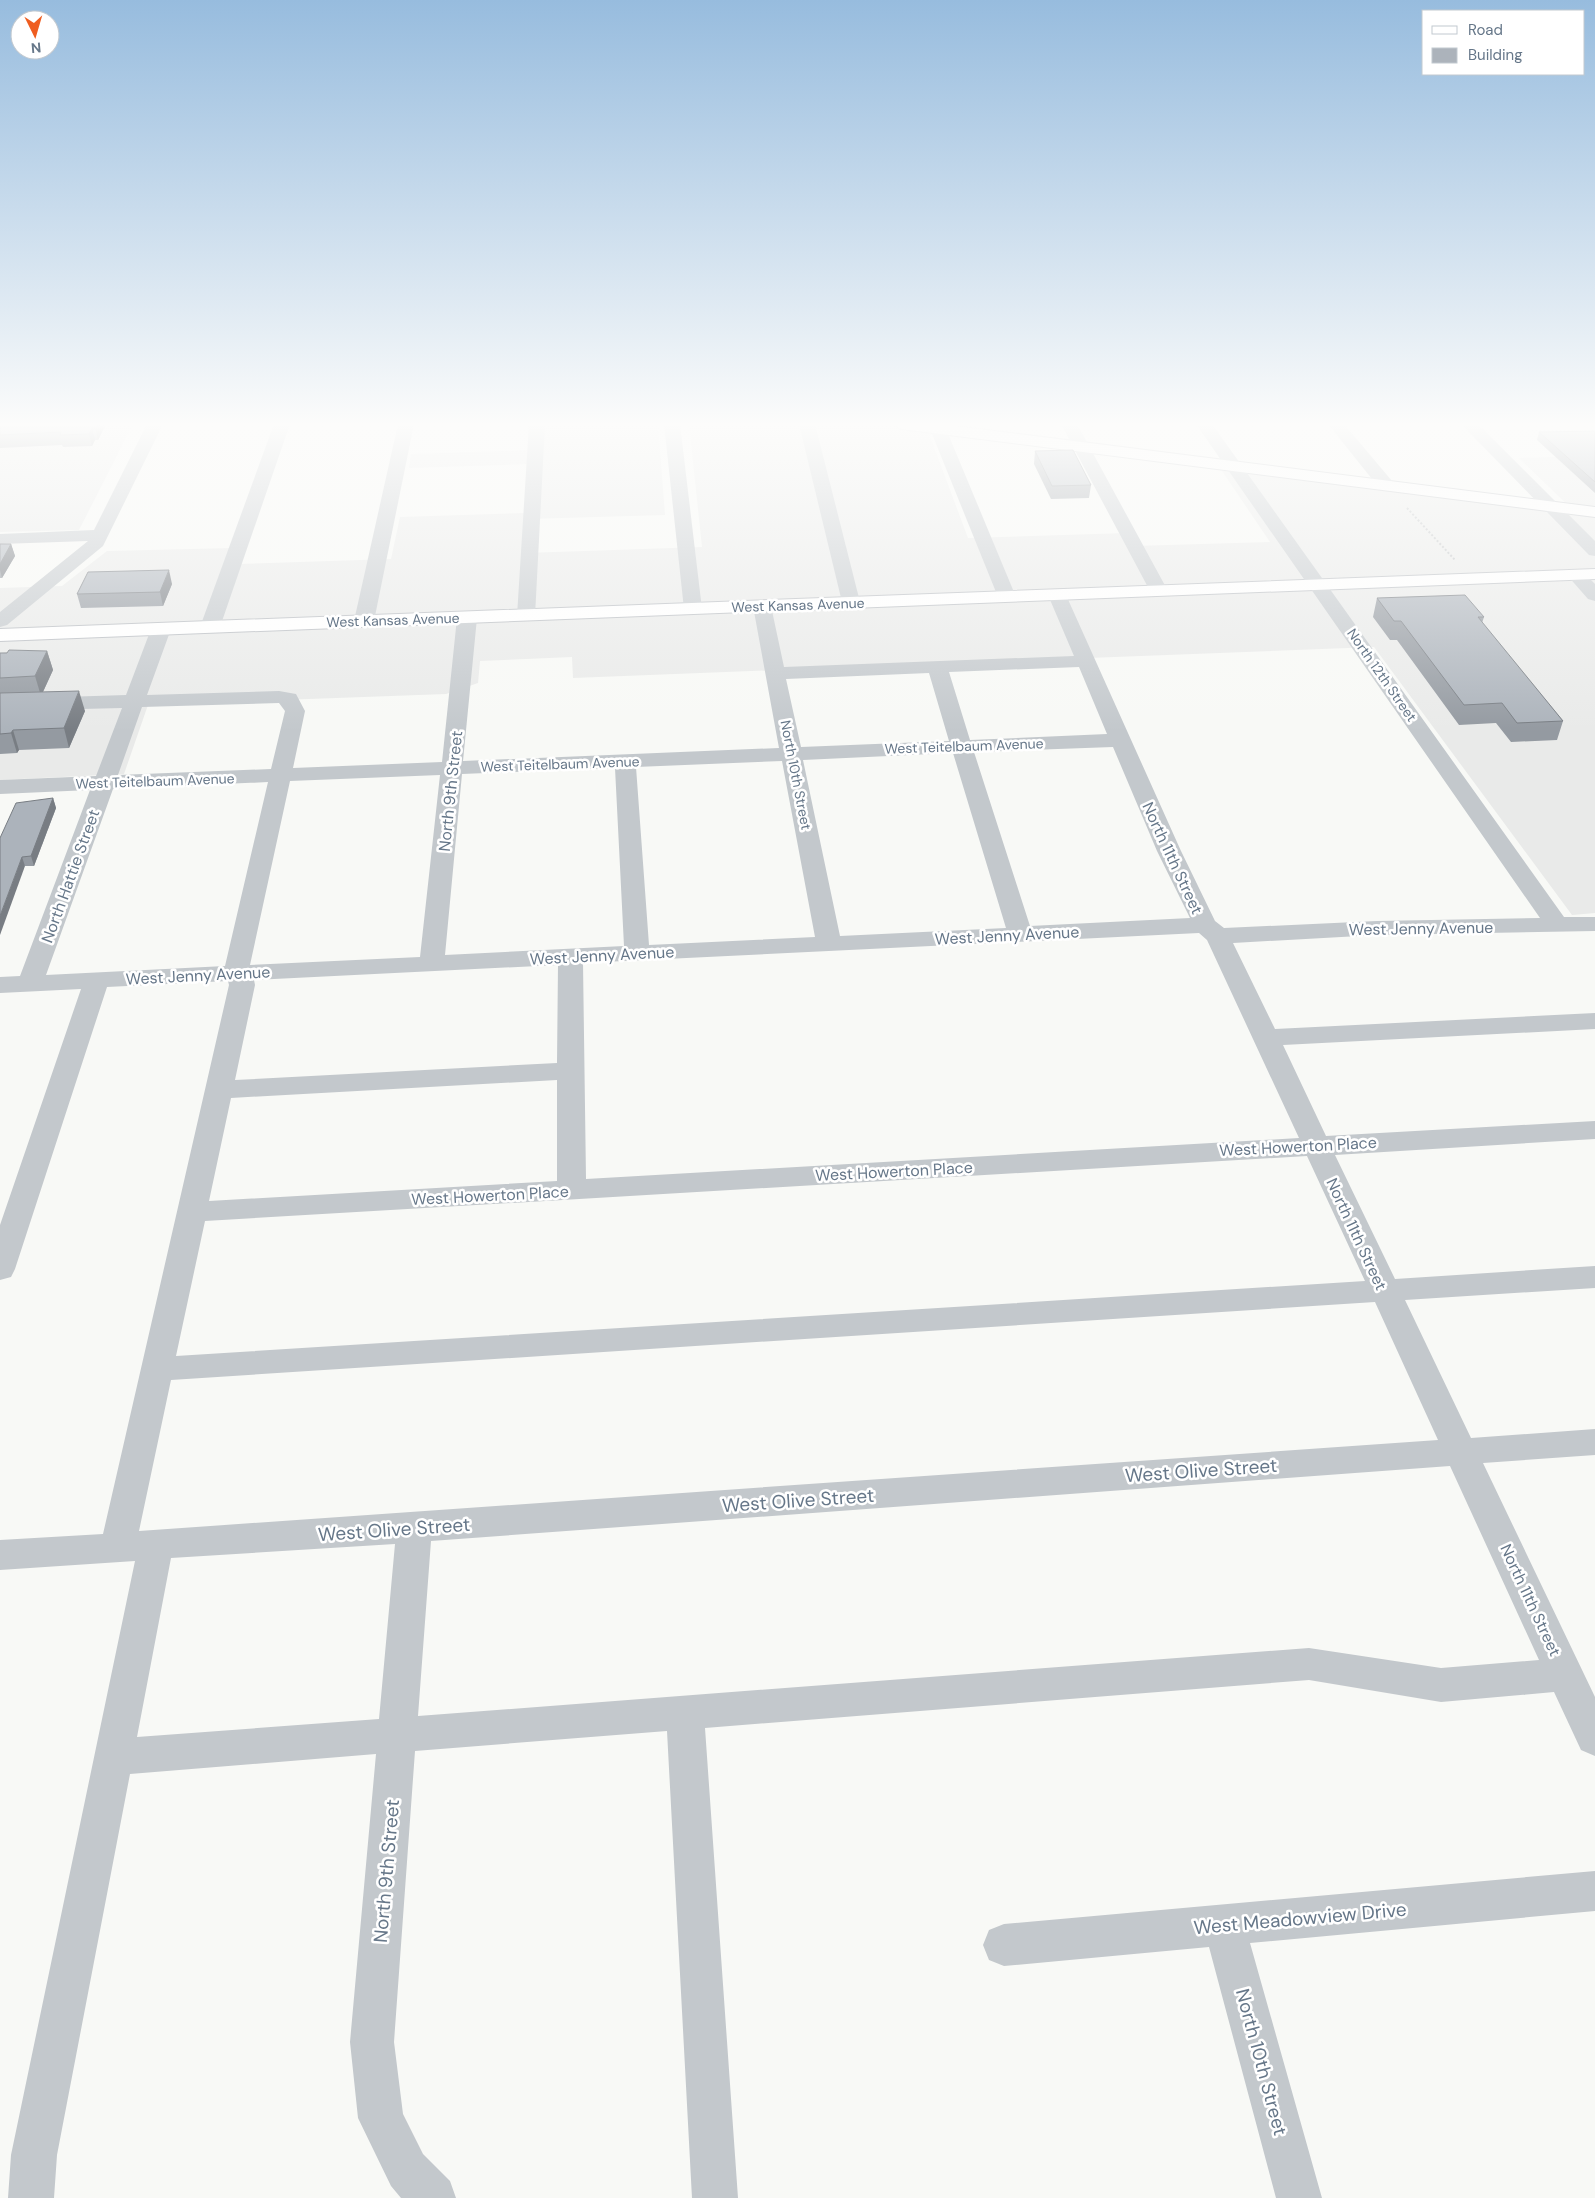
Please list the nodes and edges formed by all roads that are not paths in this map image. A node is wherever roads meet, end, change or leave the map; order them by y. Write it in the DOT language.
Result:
graph roads {
  1 [pos="105,527"];
  2 [pos="246,527"];
  3 [pos="384,527"];
  4 [pos="532,527"];
  5 [pos="683,527"];
  6 [pos="832,527"];
  7 [pos="977,527"];
  8 [pos="1124,527"];
  9 [pos="1277,527"];
  10 [pos="1570,527"];
  11 [pos="101,535"];
  12 [pos="0,539"];
  13 [pos="1595,551"];
  14 [pos="1595,574"];
  15 [pos="1576,575"];
  16 [pos="1319,585"];
  17 [pos="1159,591"];
  18 [pos="1057,595"];
  19 [pos="1595,595"];
  20 [pos="1006,597"];
  21 [pos="851,602"];
  22 [pos="762,606"];
  23 [pos="692,609"];
  24 [pos="526,616"];
  25 [pos="466,618"];
  26 [pos="0,621"];
  27 [pos="364,621"];
  28 [pos="210,627"];
  29 [pos="161,629"];
  30 [pos="0,635"];
  31 [pos="1085,661"];
  32 [pos="937,667"];
  33 [pos="775,673"];
  34 [pos="134,701"];
  35 [pos="0,705"];
  36 [pos="1120,740"];
  37 [pos="962,746"];
  38 [pos="792,754"];
  39 [pos="625,761"];
  40 [pos="452,768"];
  41 [pos="279,776"];
  42 [pos="104,783"];
  43 [pos="0,787"];
  44 [pos="1578,925"];
  45 [pos="1211,930"];
  46 [pos="1020,934"];
  47 [pos="829,944"];
  48 [pos="1595,946"];
  49 [pos="637,953"];
  50 [pos="570,957"];
  51 [pos="432,963"];
  52 [pos="239,973"];
  53 [pos="97,980"];
  54 [pos="30,984"];
  55 [pos="0,985"];
  56 [pos="1595,1021"];
  57 [pos="1265,1038"];
  58 [pos="572,1071"];
  59 [pos="220,1090"];
  60 [pos="1595,1130"];
  61 [pos="1315,1145"];
  62 [pos="572,1190"];
  63 [pos="193,1212"];
  64 [pos="0,1269"];
  65 [pos="1595,1277"];
  66 [pos="1384,1291"];
  67 [pos="158,1369"];
  68 [pos="1595,1442"];
  69 [pos="1462,1451"];
  70 [pos="414,1528"];
  71 [pos="156,1544"];
  72 [pos="118,1547"];
  73 [pos="0,1555"];
  74 [pos="1565,1674"];
  75 [pos="685,1712"];
  76 [pos="397,1734"];
  77 [pos="1595,1738"];
  78 [pos="114,1757"];
  79 [pos="1595,1891"];
  80 [pos="1224,1925"];
  81 [pos="1004,1945"];
  82 [pos="31,2198"];
  83 [pos="433,2198"];
  84 [pos="715,2198"];
  85 [pos="1299,2198"];
  1 -- 11 [label="street"];
  2 -- 28 [label="street"];
  3 -- 27 [label="street"];
  4 -- 24 [label="street"];
  5 -- 23 [label="street"];
  6 -- 21 [label="street"];
  7 -- 20 [label="street"];
  8 -- 17 [label="street"];
  9 -- 16 [label="street, North 12th Street"];
  10 -- 13 [label="street"];
  11 -- 12 [label="street"];
  11 -- 26 [label="street"];
  14 -- 15 [label="main road, West Kansas Avenue"];
  15 -- 16 [label="main road, West Kansas Avenue"];
  15 -- 19 [label="street"];
  16 -- 17 [label="main road, West Kansas Avenue"];
  16 -- 44 [label="street, North 12th Street"];
  17 -- 18 [label="main road, West Kansas Avenue"];
  18 -- 20 [label="main road, West Kansas Avenue"];
  18 -- 31 [label="street, North 11th Street"];
  20 -- 21 [label="main road, West Kansas Avenue"];
  21 -- 22 [label="main road, West Kansas Avenue"];
  22 -- 23 [label="main road, West Kansas Avenue"];
  22 -- 33 [label="street, North 10th Street"];
  23 -- 24 [label="main road, West Kansas Avenue"];
  24 -- 25 [label="main road, West Kansas Avenue"];
  25 -- 27 [label="main road, West Kansas Avenue"];
  25 -- 40 [label="street, North 9th Street"];
  27 -- 28 [label="main road, West Kansas Avenue"];
  28 -- 29 [label="main road, West Kansas Avenue"];
  29 -- 30 [label="main road, West Kansas Avenue"];
  29 -- 34 [label="street, North Hattie Street"];
  31 -- 32 [label="street"];
  31 -- 36 [label="street, North 11th Street"];
  32 -- 33 [label="street"];
  32 -- 37 [label="street"];
  33 -- 38 [label="street, North 10th Street"];
  34 -- 35 [label="street"];
  34 -- 41 [label="street"];
  34 -- 42 [label="street, North Hattie Street"];
  36 -- 37 [label="street, West Teitelbaum Avenue"];
  36 -- 45 [label="street, North 11th Street"];
  37 -- 38 [label="street, West Teitelbaum Avenue"];
  37 -- 46 [label="street"];
  38 -- 39 [label="street, West Teitelbaum Avenue"];
  38 -- 47 [label="street, North 10th Street"];
  39 -- 40 [label="street, West Teitelbaum Avenue"];
  39 -- 49 [label="street"];
  40 -- 41 [label="street, West Teitelbaum Avenue"];
  40 -- 51 [label="street, North 9th Street"];
  41 -- 42 [label="street, West Teitelbaum Avenue"];
  41 -- 52 [label="street"];
  42 -- 43 [label="street, West Teitelbaum Avenue"];
  42 -- 54 [label="street, North Hattie Street"];
  44 -- 45 [label="street, West Jenny Avenue"];
  44 -- 48 [label="street, North 12th Street"];
  45 -- 46 [label="street, West Jenny Avenue"];
  45 -- 57 [label="street, North 11th Street"];
  46 -- 47 [label="street, West Jenny Avenue"];
  47 -- 49 [label="street, West Jenny Avenue"];
  49 -- 50 [label="street, West Jenny Avenue"];
  50 -- 51 [label="street, West Jenny Avenue"];
  50 -- 58 [label="street"];
  51 -- 52 [label="street, West Jenny Avenue"];
  52 -- 53 [label="street, West Jenny Avenue"];
  52 -- 59 [label="street"];
  53 -- 54 [label="street, West Jenny Avenue"];
  53 -- 64 [label="street"];
  54 -- 55 [label="street, West Jenny Avenue"];
  56 -- 57 [label="street"];
  57 -- 61 [label="street, North 11th Street"];
  58 -- 59 [label="street"];
  58 -- 62 [label="street"];
  59 -- 63 [label="street"];
  60 -- 61 [label="street, West Howerton Place"];
  61 -- 62 [label="street, West Howerton Place"];
  61 -- 66 [label="street, North 11th Street"];
  62 -- 63 [label="street, West Howerton Place"];
  63 -- 67 [label="street"];
  65 -- 66 [label="street"];
  66 -- 67 [label="street"];
  66 -- 69 [label="street, North 11th Street"];
  67 -- 72 [label="street"];
  68 -- 69 [label="street, West Olive Street"];
  69 -- 70 [label="street, West Olive Street"];
  69 -- 74 [label="street, North 11th Street"];
  70 -- 71 [label="street, West Olive Street"];
  70 -- 76 [label="street, North 9th Street"];
  71 -- 72 [label="street, West Olive Street"];
  71 -- 78 [label="street"];
  72 -- 73 [label="street, West Olive Street"];
  74 -- 75 [label="street"];
  74 -- 77 [label="street, North 11th Street"];
  75 -- 76 [label="street"];
  75 -- 84 [label="street"];
  76 -- 78 [label="street"];
  76 -- 83 [label="street, North 9th Street"];
  78 -- 82 [label="street"];
  79 -- 80 [label="street, West Meadowview Drive"];
  80 -- 81 [label="street, West Meadowview Drive"];
  80 -- 85 [label="street, North 10th Street"];
}
